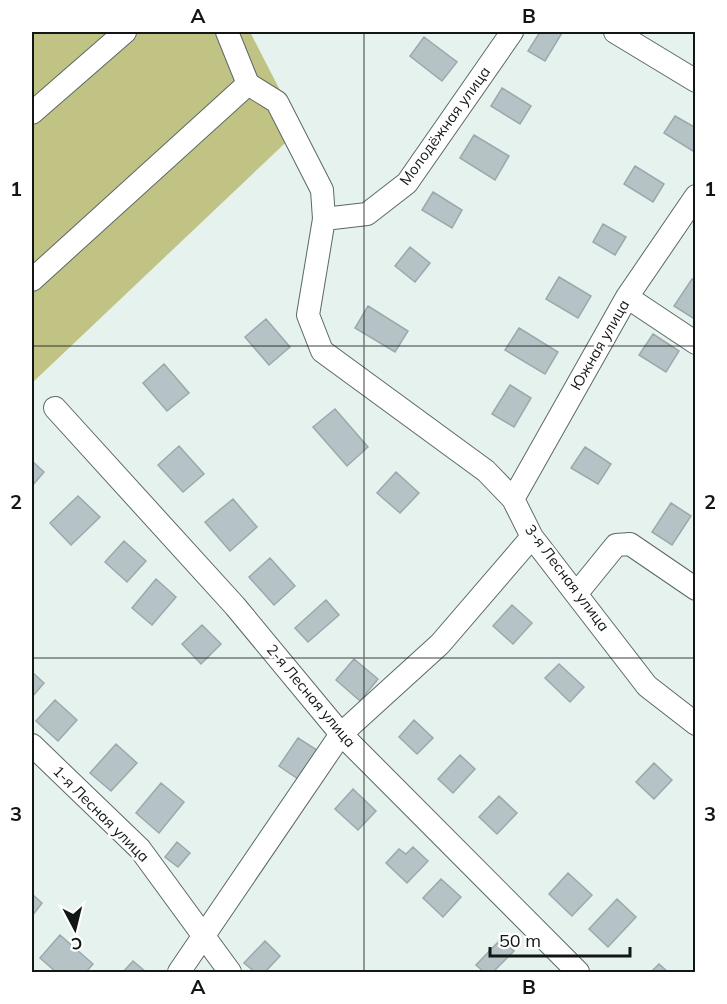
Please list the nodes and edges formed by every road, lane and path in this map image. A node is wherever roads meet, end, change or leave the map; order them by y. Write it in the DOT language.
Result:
graph roads {
  1 [pos="125,32"];
  2 [pos="227,32"];
  3 [pos="512,32"];
  4 [pos="615,32"];
  5 [pos="696,81"];
  6 [pos="248,84"];
  7 [pos="32,113"];
  8 [pos="696,196"];
  9 [pos="324,219"];
  10 [pos="32,280"];
  11 [pos="627,297"];
  12 [pos="696,343"];
  13 [pos="55,408"];
  14 [pos="513,499"];
  15 [pos="532,537"];
  16 [pos="696,590"];
  17 [pos="577,593"];
  18 [pos="696,724"];
  19 [pos="341,734"];
  20 [pos="32,745"];
  21 [pos="203,937"];
  22 [pos="179,972"];
  23 [pos="230,972"];
  24 [pos="578,972"];
  1 -- 7 [label="street"];
  2 -- 6 [label="street"];
  3 -- 9 [label="street, Молодёжная улица"];
  4 -- 5 [label="street"];
  6 -- 9 [label="street"];
  6 -- 10 [label="street"];
  8 -- 11 [label="street, Южная улица"];
  9 -- 14 [label="street, 3-я Лесная улица"];
  11 -- 12 [label="street"];
  11 -- 14 [label="street, Южная улица"];
  13 -- 19 [label="street, 2-я Лесная улица"];
  14 -- 15 [label="street, 3-я Лесная улица"];
  15 -- 17 [label="street, 3-я Лесная улица"];
  15 -- 19 [label="street"];
  16 -- 17 [label="street"];
  17 -- 18 [label="street, 3-я Лесная улица"];
  19 -- 21 [label="street"];
  19 -- 24 [label="street, 2-я Лесная улица"];
  20 -- 21 [label="street, 1-я Лесная улица"];
  21 -- 22 [label="street"];
  21 -- 23 [label="street, 1-я Лесная улица"];
}
